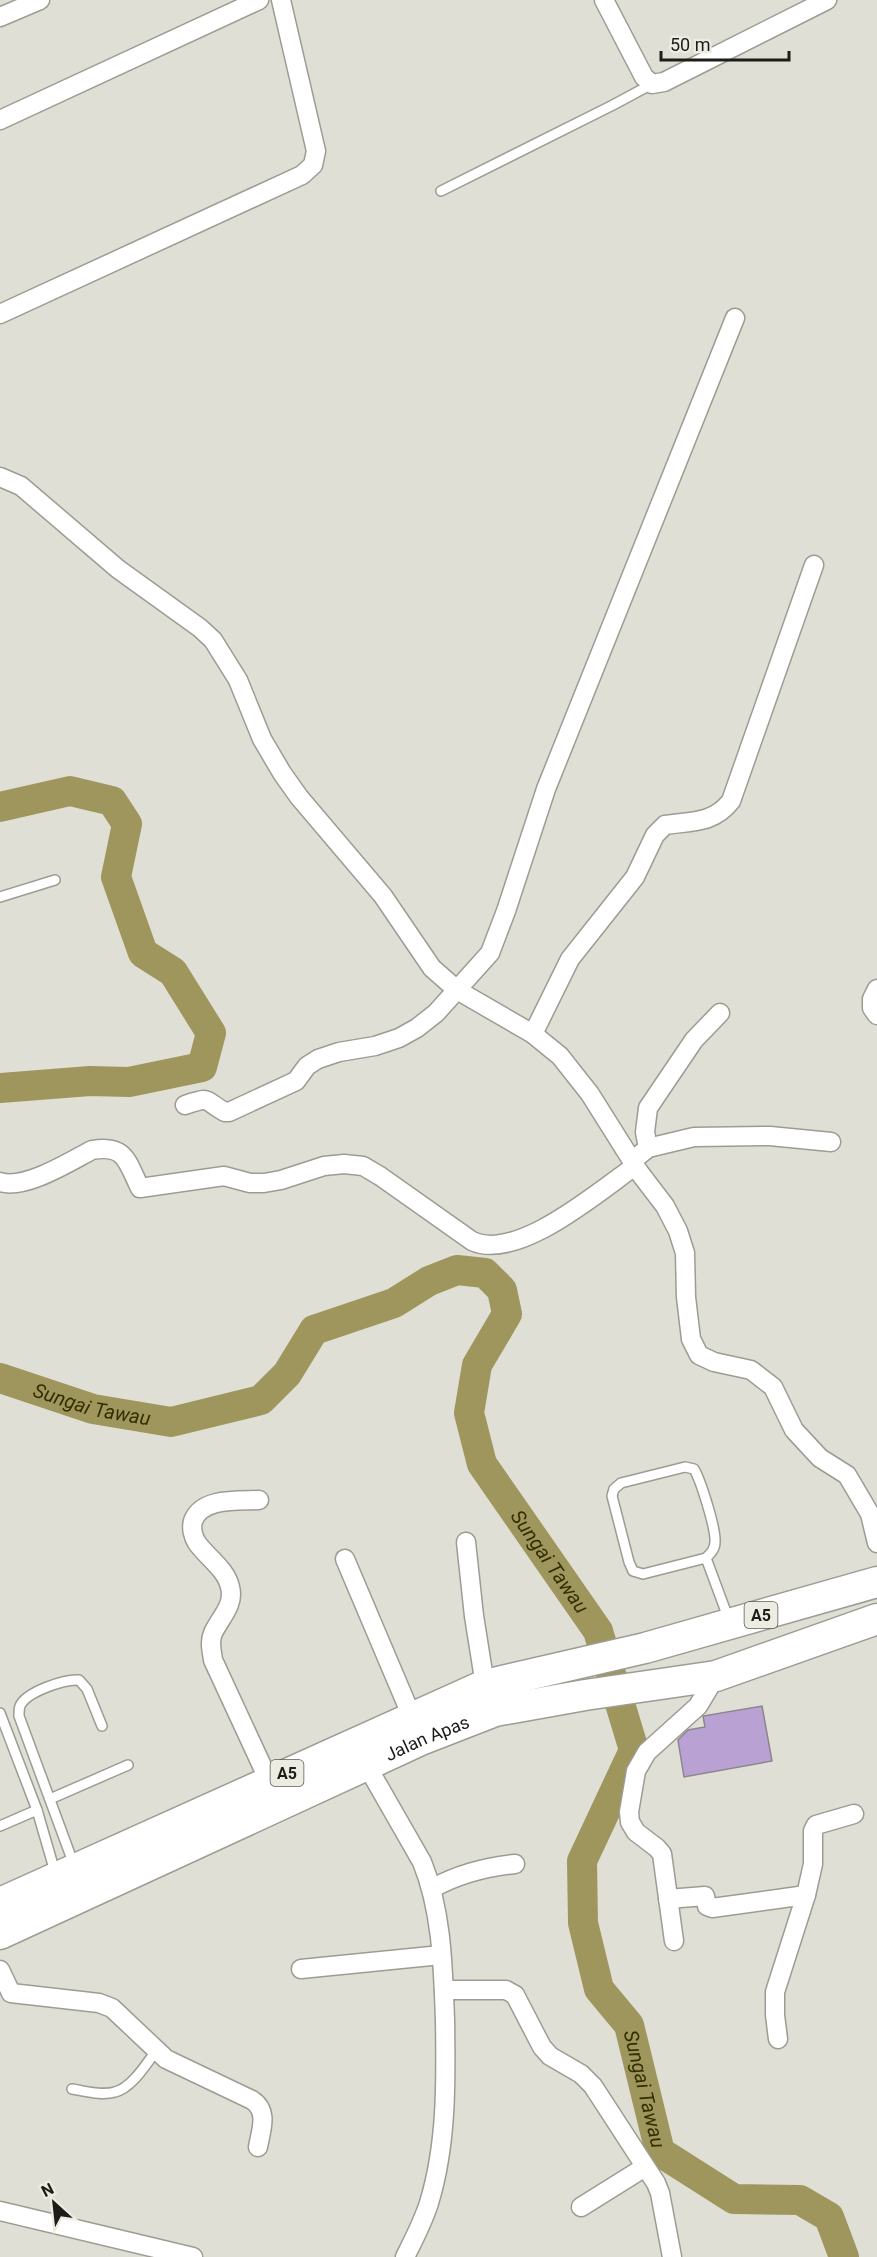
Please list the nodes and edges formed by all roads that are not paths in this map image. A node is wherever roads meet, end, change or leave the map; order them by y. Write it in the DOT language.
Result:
graph roads {
  1 [pos="40,0"];
  2 [pos="259,0"];
  3 [pos="281,0"];
  4 [pos="604,0"];
  5 [pos="827,0"];
  6 [pos="0,17"];
  7 [pos="652,84"];
  8 [pos="0,120"];
  9 [pos="441,190"];
  10 [pos="0,314"];
  11 [pos="735,318"];
  12 [pos="0,477"];
  13 [pos="814,566"];
  14 [pos="55,880"];
  15 [pos="0,897"];
  16 [pos="877,989"];
  17 [pos="458,990"];
  18 [pos="720,1013"];
  19 [pos="877,1015"];
  20 [pos="533,1034"];
  21 [pos="185,1105"];
  22 [pos="831,1142"];
  23 [pos="648,1148"];
  24 [pos="633,1164"];
  25 [pos="0,1182"];
  26 [pos="259,1500"];
  27 [pos="466,1542"];
  28 [pos="877,1543"];
  29 [pos="706,1558"];
  30 [pos="345,1559"];
  31 [pos="877,1582"];
  32 [pos="877,1619"];
  33 [pos="730,1623"];
  34 [pos="830,1636"];
  35 [pos="716,1676"];
  36 [pos="485,1685"];
  37 [pos="0,1713"];
  38 [pos="412,1717"];
  39 [pos="102,1726"];
  40 [pos="128,1765"];
  41 [pos="367,1766"];
  42 [pos="283,1775"];
  43 [pos="50,1799"];
  44 [pos="37,1810"];
  45 [pos="854,1814"];
  46 [pos="0,1826"];
  47 [pos="515,1864"];
  48 [pos="66,1874"];
  49 [pos="433,1888"];
  50 [pos="806,1895"];
  51 [pos="668,1899"];
  52 [pos="0,1903"];
  53 [pos="0,1934"];
  54 [pos="675,1941"];
  55 [pos="441,1955"];
  56 [pos="301,1969"];
  57 [pos="0,1970"];
  58 [pos="444,1990"];
  59 [pos="6,1996"];
  60 [pos="778,2039"];
  61 [pos="156,2051"];
  62 [pos="72,2089"];
  63 [pos="258,2147"];
  64 [pos="645,2167"];
  65 [pos="581,2207"];
  66 [pos="0,2211"];
  67 [pos="193,2257"];
  68 [pos="405,2257"];
  69 [pos="672,2257"];
  1 -- 6 [label="street"];
  2 -- 8 [label="street"];
  3 -- 10 [label="street"];
  4 -- 7 [label="street"];
  5 -- 7 [label="street"];
  7 -- 9 [label="lane"];
  11 -- 17 [label="street"];
  12 -- 17 [label="street"];
  13 -- 20 [label="street"];
  14 -- 15 [label="lane"];
  16 -- 19 [label="street"];
  17 -- 20 [label="street"];
  17 -- 21 [label="street"];
  18 -- 23 [label="street"];
  20 -- 24 [label="street"];
  22 -- 23 [label="street"];
  23 -- 24 [label="street"];
  24 -- 25 [label="street"];
  24 -- 28 [label="street"];
  26 -- 42 [label="street"];
  27 -- 36 [label="street"];
  29 -- 29 [label="lane"];
  29 -- 33 [label="lane"];
  30 -- 38 [label="street"];
  31 -- 33 [label="highway, Jalan Apas / A5"];
  32 -- 34 [label="highway, Jalan Apas / A5"];
  33 -- 34 [label="highway"];
  33 -- 36 [label="highway, Jalan Apas / A5"];
  34 -- 35 [label="highway, Jalan Apas / A5"];
  35 -- 41 [label="highway, Jalan Apas / A5"];
  35 -- 51 [label="street"];
  36 -- 38 [label="highway, Jalan Apas / A5"];
  37 -- 44 [label="lane"];
  38 -- 42 [label="highway, Jalan Apas / A5"];
  39 -- 43 [label="lane"];
  40 -- 43 [label="lane"];
  41 -- 42 [label="highway"];
  41 -- 49 [label="street"];
  41 -- 53 [label="highway, Jalan Apas / A5"];
  42 -- 48 [label="highway, Jalan Apas / A5"];
  43 -- 48 [label="lane"];
  44 -- 46 [label="lane"];
  44 -- 48 [label="lane"];
  45 -- 50 [label="street"];
  47 -- 49 [label="street"];
  48 -- 52 [label="highway, Jalan Apas / A5"];
  49 -- 55 [label="street"];
  50 -- 51 [label="street"];
  50 -- 60 [label="street"];
  51 -- 54 [label="street"];
  55 -- 56 [label="street"];
  55 -- 58 [label="street"];
  57 -- 59 [label="street"];
  58 -- 64 [label="street"];
  58 -- 68 [label="street"];
  59 -- 61 [label="street"];
  61 -- 62 [label="lane"];
  61 -- 63 [label="street"];
  64 -- 65 [label="street"];
  64 -- 69 [label="street"];
  66 -- 67 [label="street"];
}
